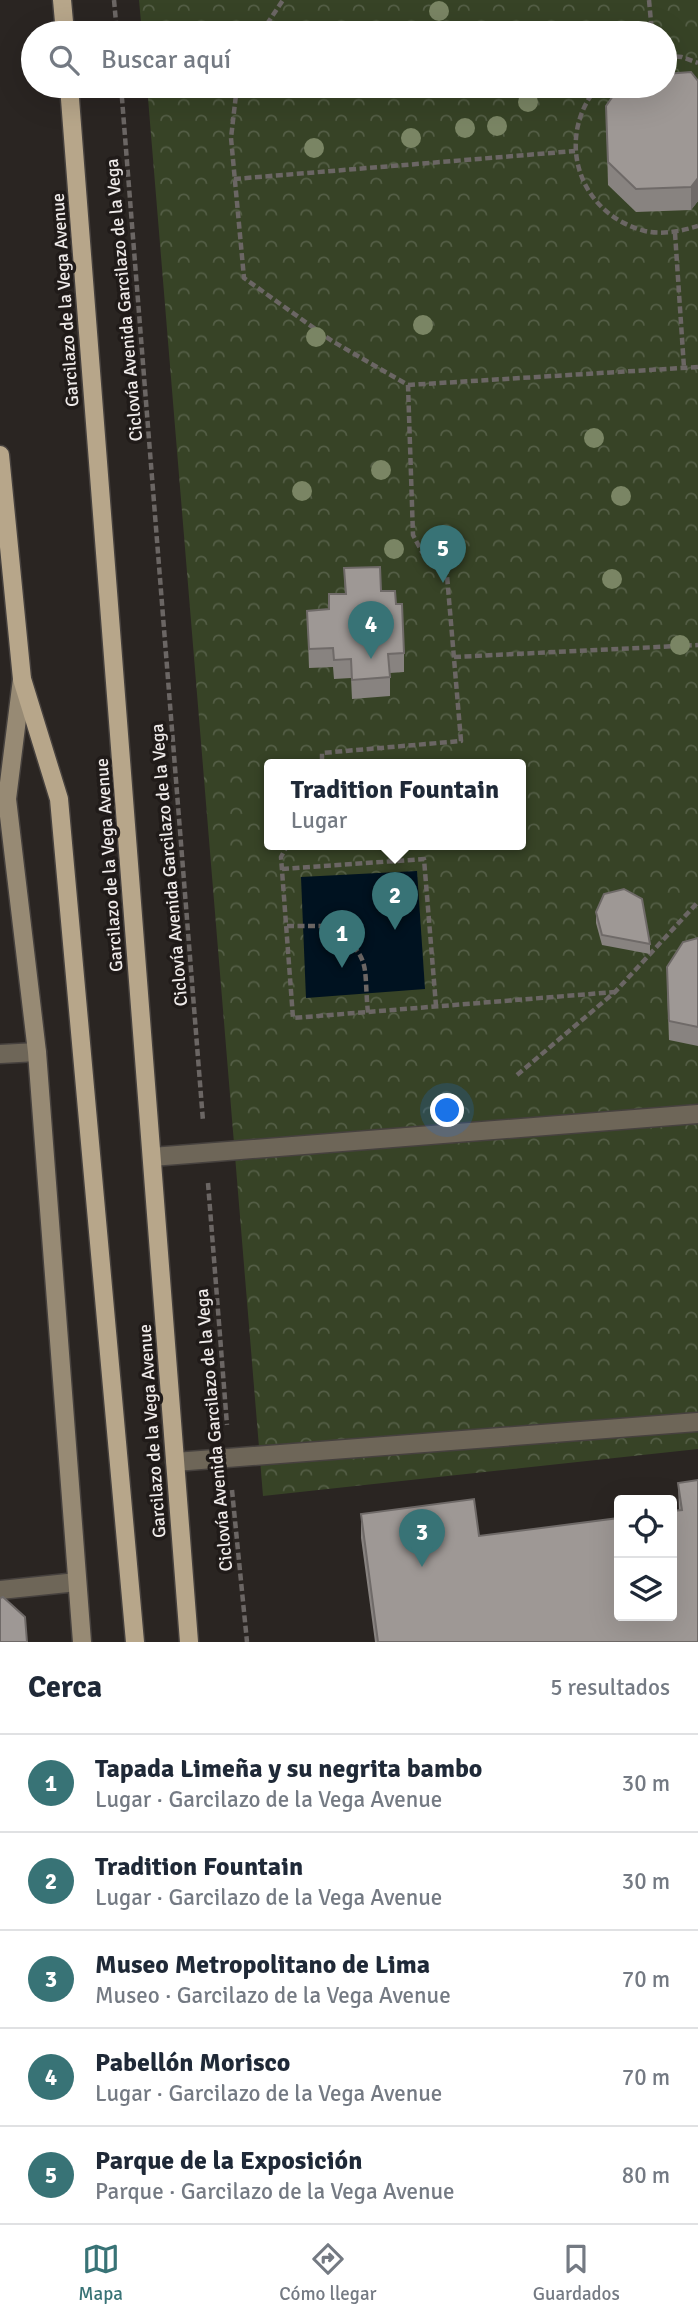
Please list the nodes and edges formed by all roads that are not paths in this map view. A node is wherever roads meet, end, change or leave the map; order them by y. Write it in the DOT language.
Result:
graph roads {
  1 [pos="62,0"];
  2 [pos="64,21"];
  3 [pos="70,98"];
  4 [pos="0,455"];
  5 [pos="3,514"];
  6 [pos="22,679"];
  7 [pos="37,1052"];
  8 [pos="0,1054"];
  9 [pos="698,1114"];
  10 [pos="152,1157"];
  11 [pos="698,1422"];
  12 [pos="174,1462"];
  13 [pos="77,1582"];
  14 [pos="0,1590"];
  15 [pos="82,1642"];
  16 [pos="135,1642"];
  17 [pos="189,1642"];
  1 -- 2 [label="main road"];
  3 -- 10 [label="main road, Garcilazo de la Vega Avenue"];
  4 -- 5 [label="main road, Garcilazo de la Vega Avenue"];
  5 -- 6 [label="main road, Garcilazo de la Vega Avenue"];
  6 -- 7 [label="main road, Garcilazo de la Vega Avenue"];
  6 -- 16 [label="main road, Garcilazo de la Vega Avenue"];
  7 -- 8 [label="street"];
  7 -- 13 [label="main road, Garcilazo de la Vega Avenue"];
  9 -- 10 [label="street"];
  10 -- 12 [label="main road, Garcilazo de la Vega Avenue"];
  11 -- 12 [label="street"];
  12 -- 17 [label="main road, Garcilazo de la Vega Avenue"];
  13 -- 14 [label="street"];
  13 -- 15 [label="main road, Garcilazo de la Vega Avenue"];
}
